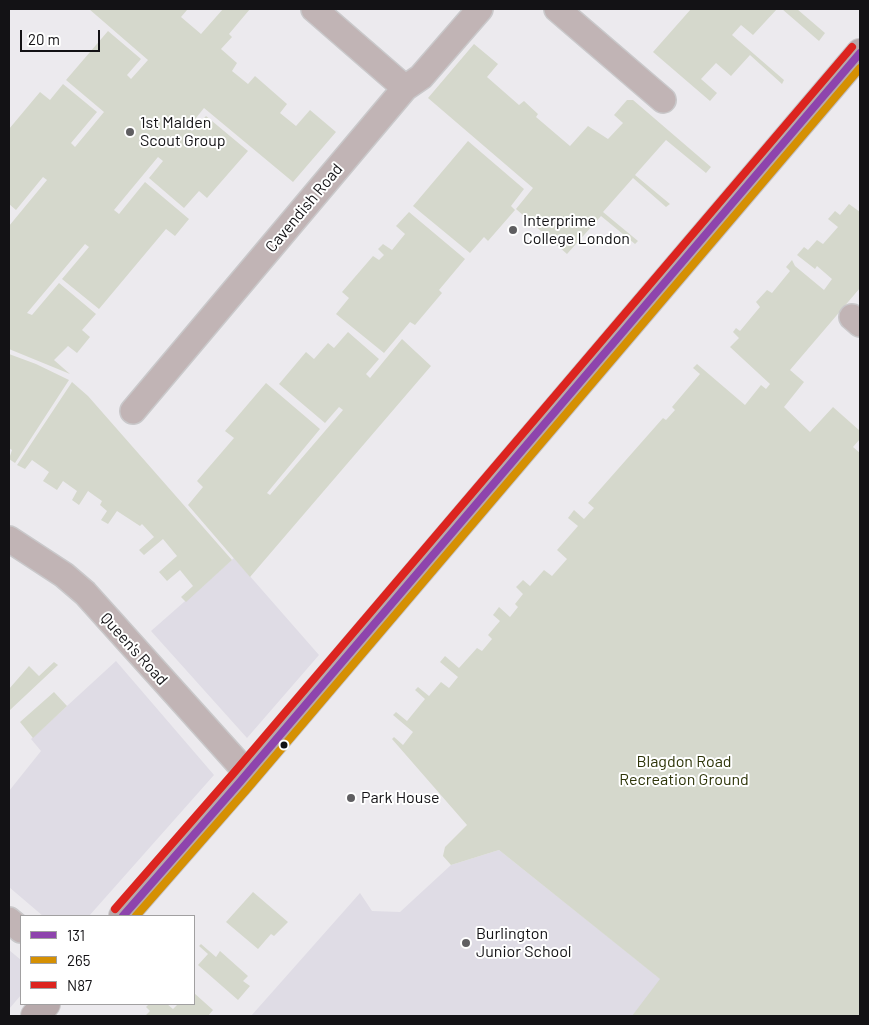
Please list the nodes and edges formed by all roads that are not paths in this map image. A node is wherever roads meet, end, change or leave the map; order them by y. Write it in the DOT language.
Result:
graph roads {
  1 [pos="314,9"];
  2 [pos="480,9"];
  3 [pos="557,9"];
  4 [pos="860,53"];
  5 [pos="405,88"];
  6 [pos="663,100"];
  7 [pos="133,411"];
  8 [pos="9,539"];
  9 [pos="247,773"];
  10 [pos="124,915"];
  11 [pos="9,920"];
  12 [pos="20,929"];
  13 [pos="45,1005"];
  14 [pos="35,1016"];
  1 -- 5 [label="street"];
  2 -- 5 [label="street, Cavendish Road"];
  3 -- 6 [label="street"];
  4 -- 9 [label="main road"];
  5 -- 7 [label="street, Cavendish Road"];
  8 -- 9 [label="street, Queen's Road"];
  9 -- 10 [label="main road"];
  11 -- 12 [label="street"];
  13 -- 14 [label="main road"];
}
